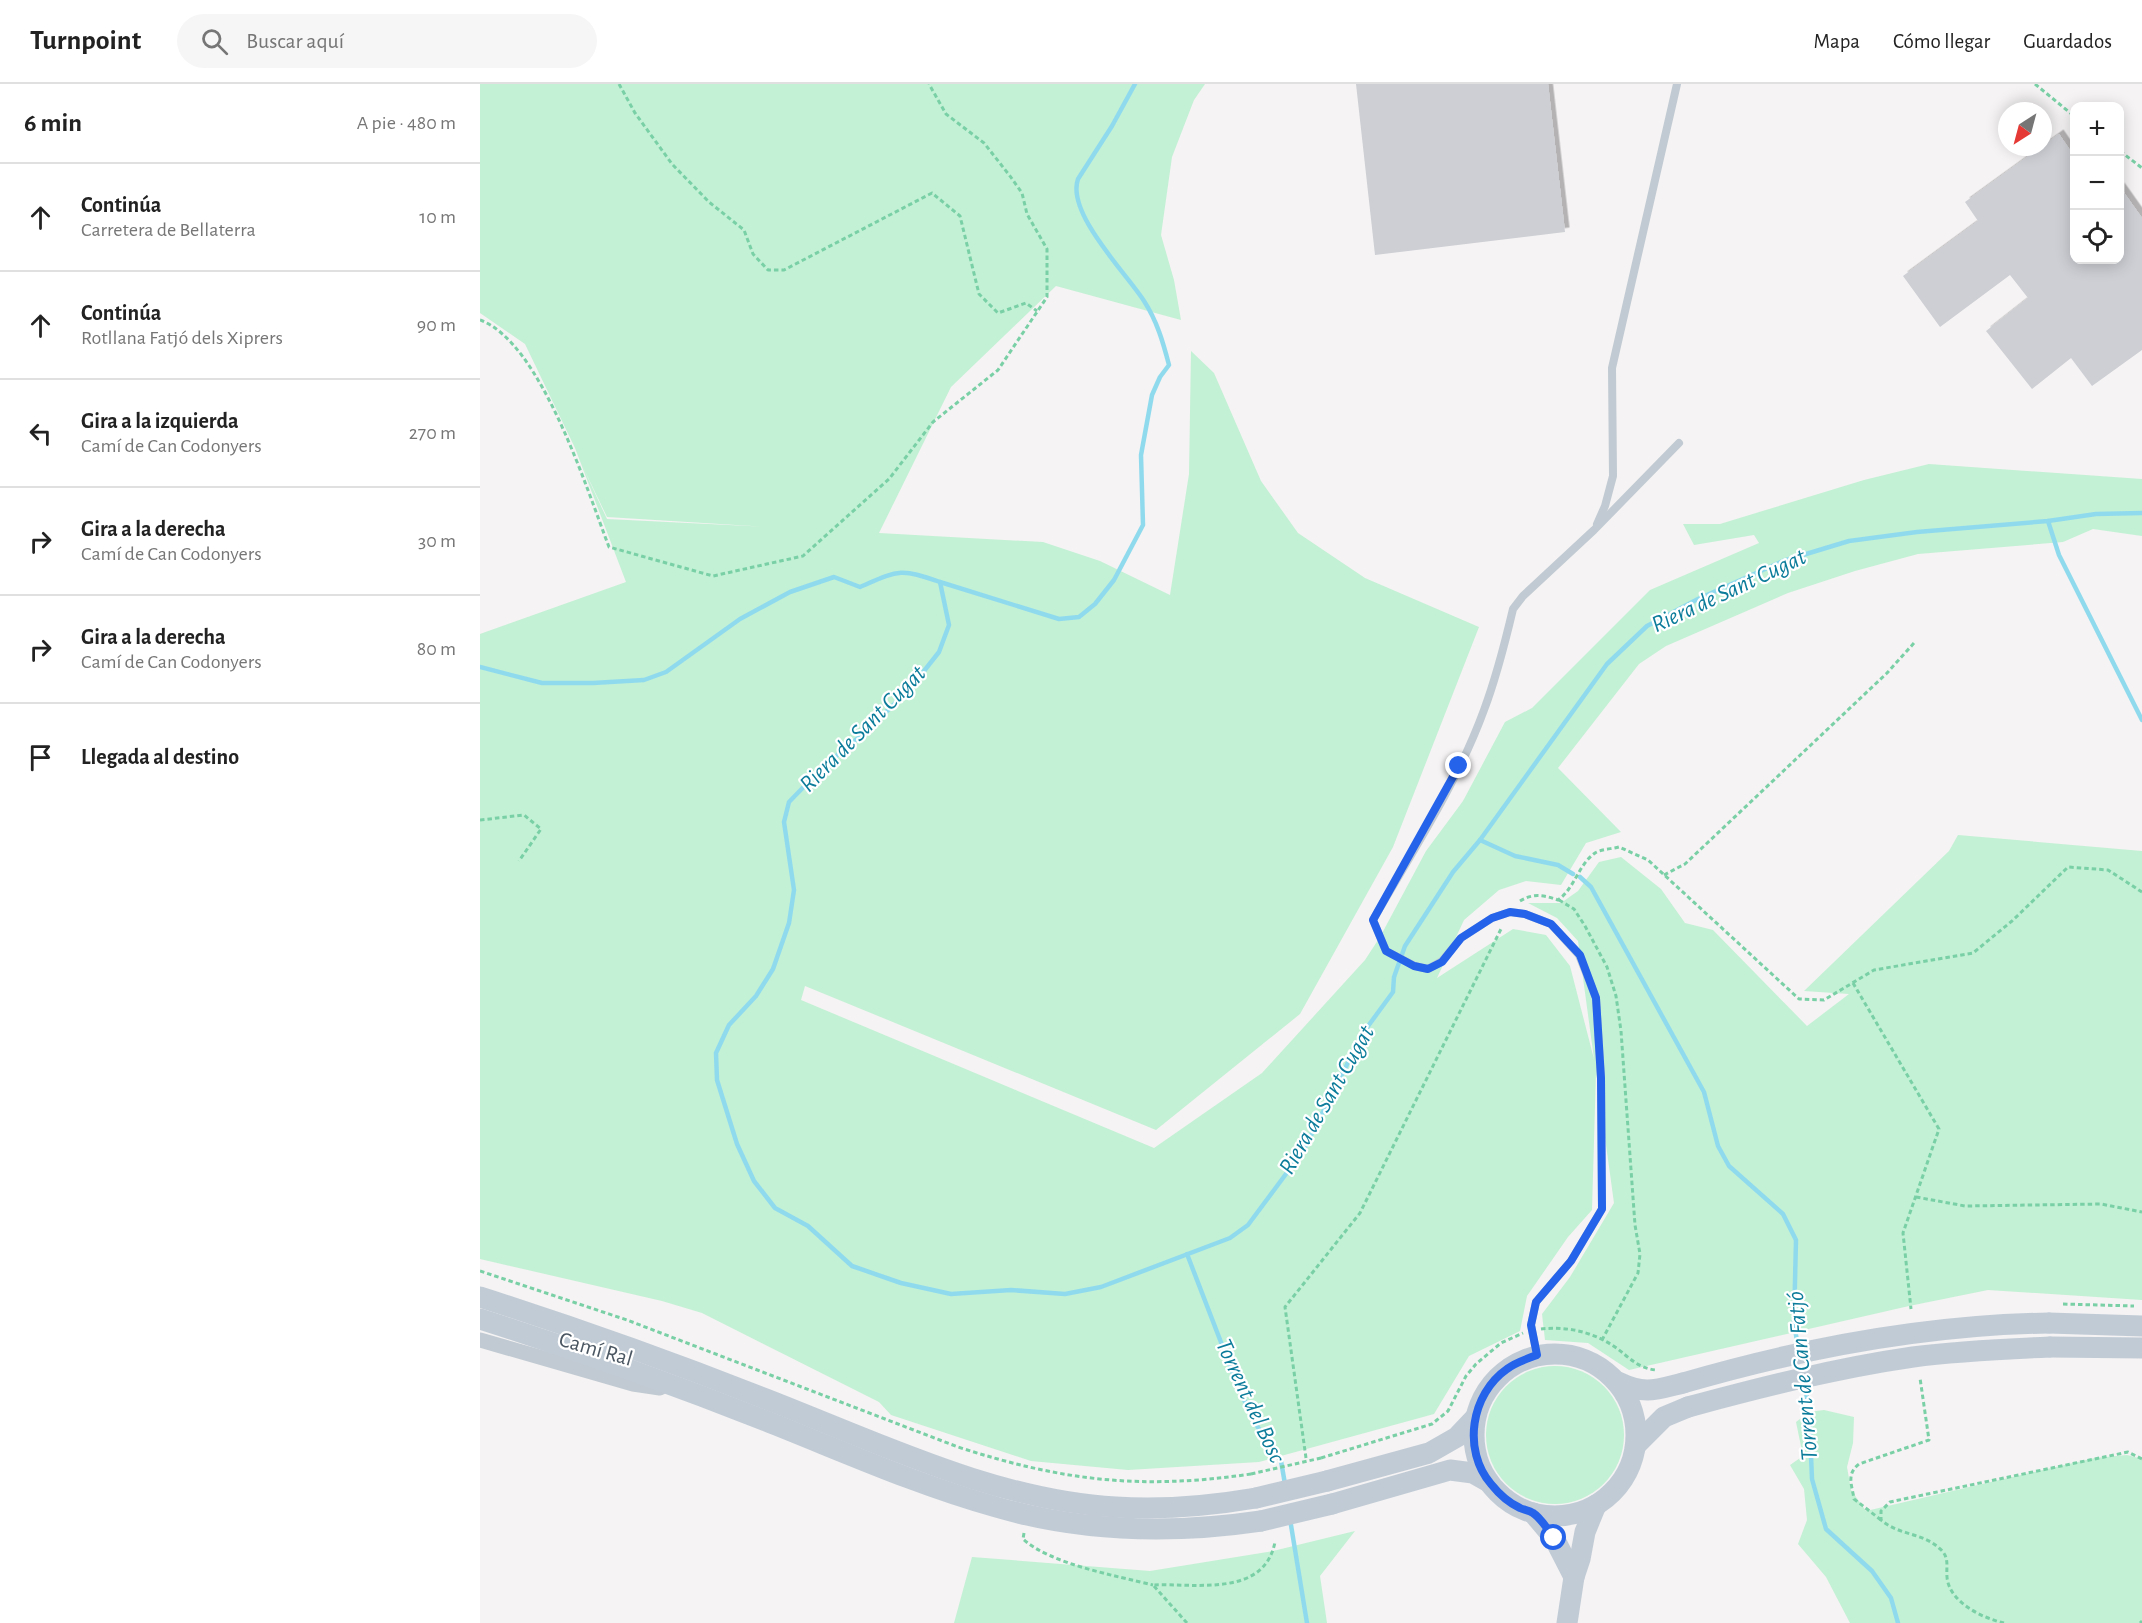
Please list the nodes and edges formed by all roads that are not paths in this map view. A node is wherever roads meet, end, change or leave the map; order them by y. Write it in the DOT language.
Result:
graph roads {
  1 [pos="1677,84"];
  2 [pos="1679,442"];
  3 [pos="1594,530"];
  4 [pos="480,1297"];
  5 [pos="480,1319"];
  6 [pos="2142,1326"];
  7 [pos="480,1340"];
  8 [pos="2142,1348"];
  9 [pos="1537,1355"];
  10 [pos="1618,1382"];
  11 [pos="701,1396"];
  12 [pos="1475,1418"];
  13 [pos="1636,1445"];
  14 [pos="1489,1482"];
  15 [pos="1596,1505"];
  16 [pos="1533,1513"];
  17 [pos="1574,1576"];
  18 [pos="1567,1623"];
  1 -- 3 [label="lane"];
  2 -- 3 [label="lane"];
  3 -- 9 [label="lane"];
  4 -- 12 [label="main road, bridge"];
  5 -- 11 [label="main road"];
  6 -- 10 [label="main road, bridge"];
  7 -- 11 [label="street, Camí Ral"];
  8 -- 13 [label="main road, bridge"];
  9 -- 10 [label="main road"];
  9 -- 12 [label="main road"];
  10 -- 13 [label="main road"];
  11 -- 14 [label="main road, bridge"];
  12 -- 14 [label="main road"];
  13 -- 15 [label="main road"];
  14 -- 16 [label="main road"];
  15 -- 16 [label="main road"];
  15 -- 17 [label="main road"];
  16 -- 17 [label="main road"];
  17 -- 18 [label="main road"];
}
